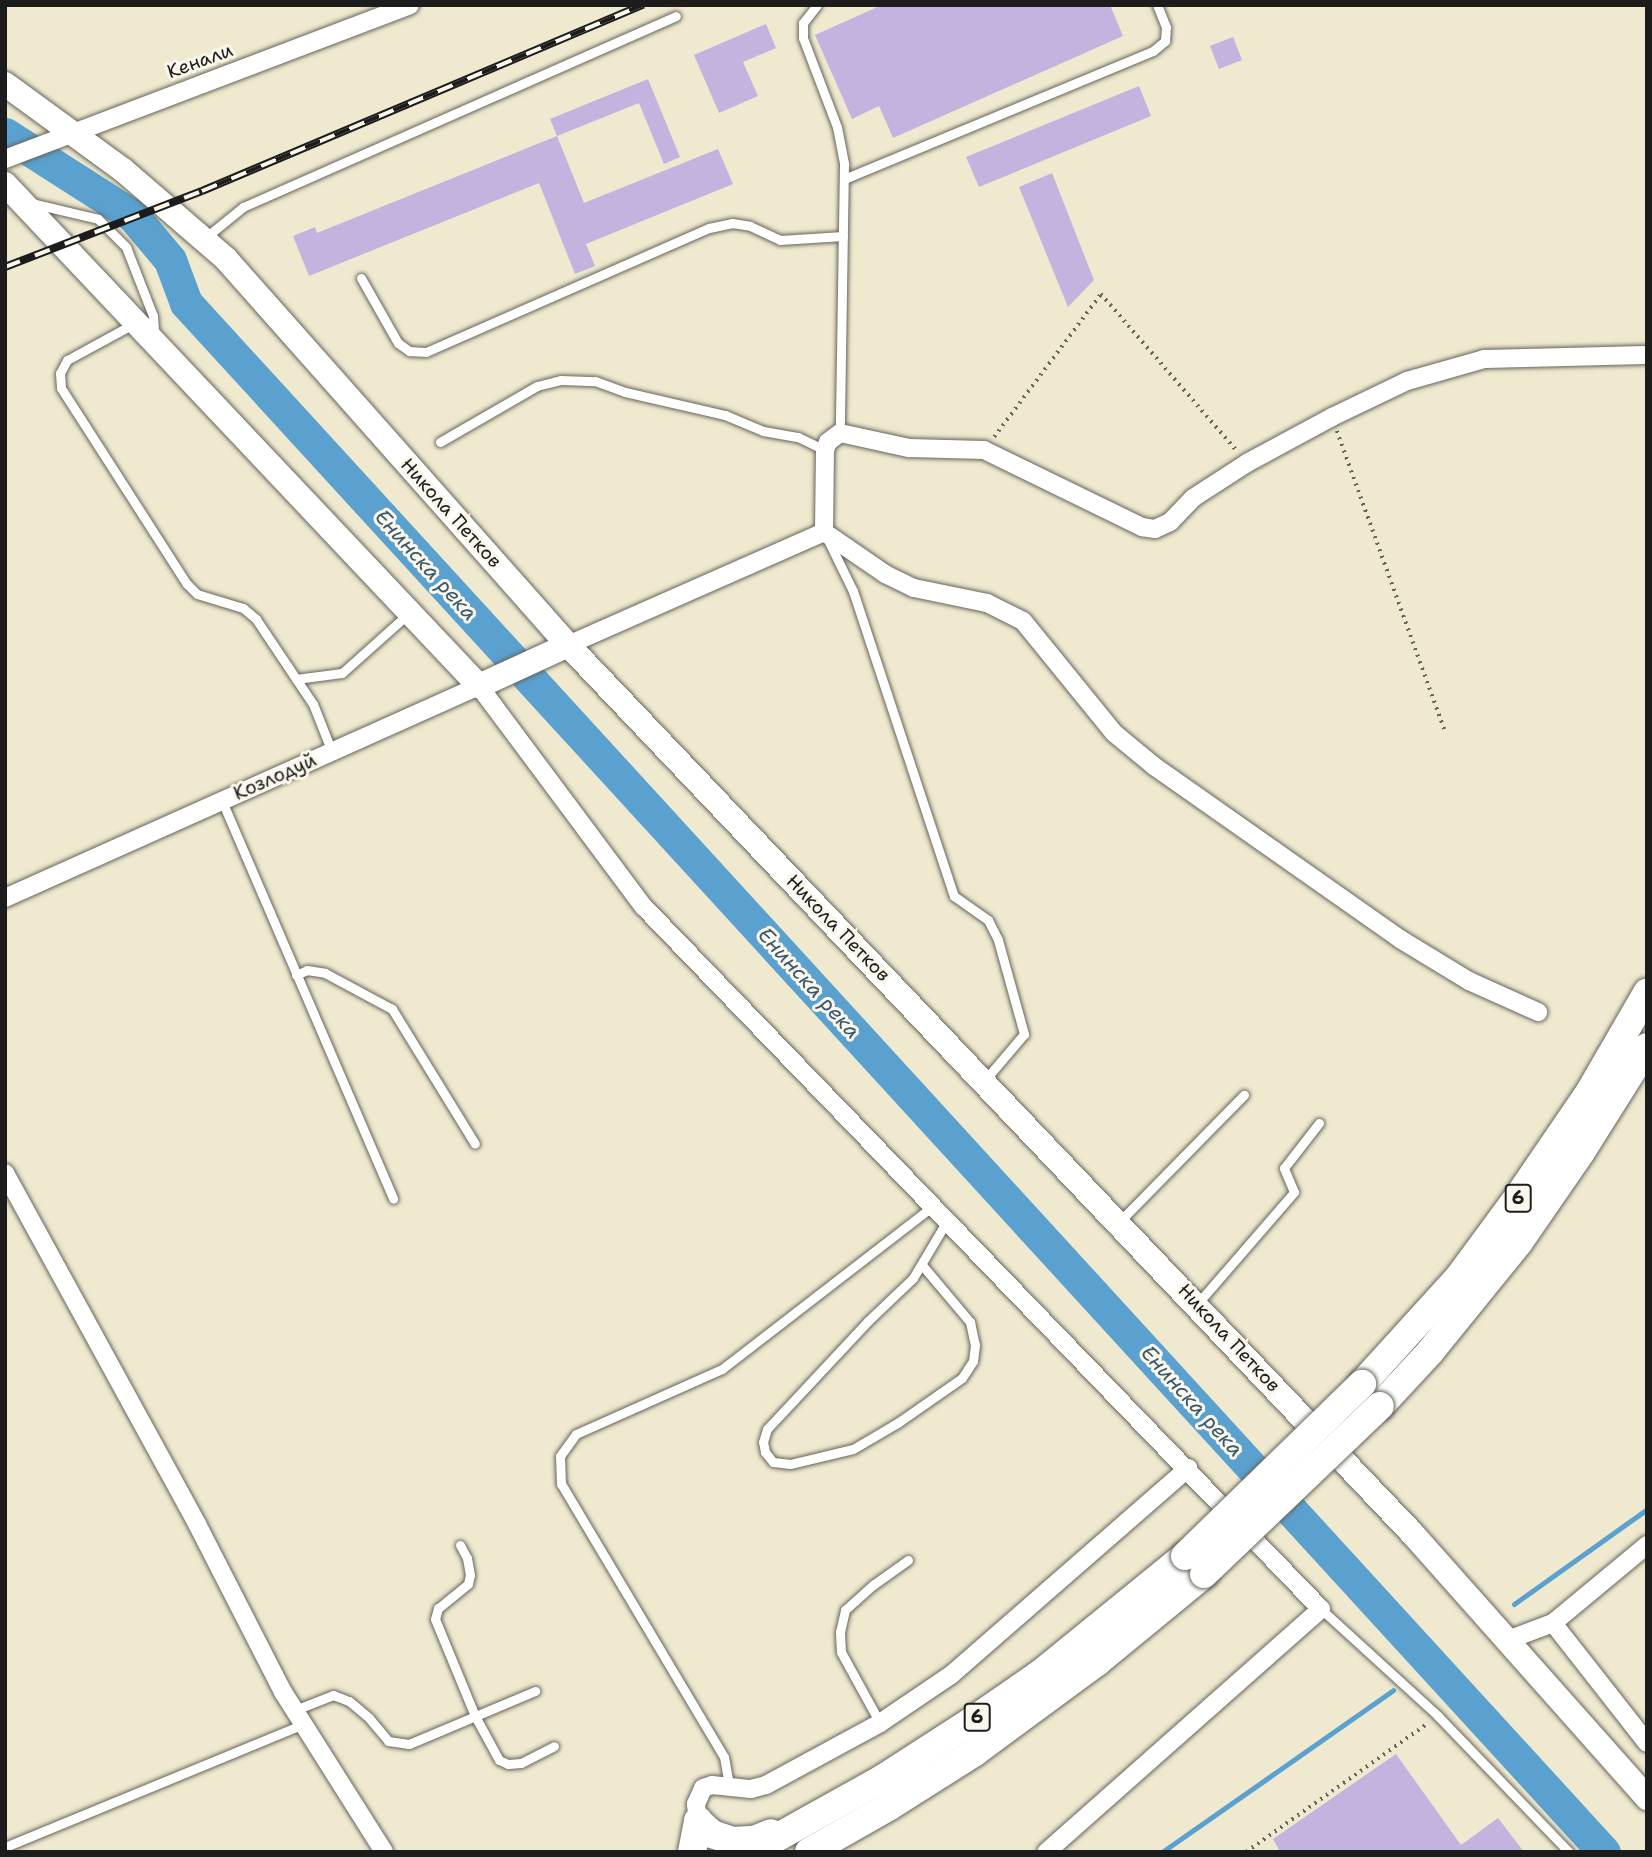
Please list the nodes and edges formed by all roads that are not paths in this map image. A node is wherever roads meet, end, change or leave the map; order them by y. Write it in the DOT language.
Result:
graph roads {
  1 [pos="410,5"];
  2 [pos="817,5"];
  3 [pos="1157,5"];
  4 [pos="676,16"];
  5 [pos="5,84"];
  6 [pos="61,136"];
  7 [pos="5,159"];
  8 [pos="844,179"];
  9 [pos="14,192"];
  10 [pos="843,236"];
  11 [pos="203,239"];
  12 [pos="361,278"];
  13 [pos="137,322"];
  14 [pos="155,341"];
  15 [pos="1647,355"];
  16 [pos="840,433"];
  17 [pos="440,442"];
  18 [pos="825,450"];
  19 [pos="824,532"];
  20 [pos="411,612"];
  21 [pos="568,645"];
  22 [pos="296,679"];
  23 [pos="489,682"];
  24 [pos="332,752"];
  25 [pos="222,801"];
  26 [pos="5,898"];
  27 [pos="296,975"];
  28 [pos="1647,993"];
  29 [pos="1538,1012"];
  30 [pos="1647,1047"];
  31 [pos="984,1081"];
  32 [pos="1244,1095"];
  33 [pos="1319,1123"];
  34 [pos="475,1144"];
  35 [pos="5,1173"];
  36 [pos="393,1199"];
  37 [pos="934,1205"];
  38 [pos="948,1219"];
  39 [pos="1119,1222"];
  40 [pos="922,1265"];
  41 [pos="1197,1305"];
  42 [pos="1188,1468"];
  43 [pos="460,1545"];
  44 [pos="1647,1545"];
  45 [pos="908,1560"];
  46 [pos="1195,1565"];
  47 [pos="1321,1609"];
  48 [pos="1553,1623"];
  49 [pos="1508,1640"];
  50 [pos="536,1691"];
  51 [pos="475,1716"];
  52 [pos="299,1717"];
  53 [pos="880,1723"];
  54 [pos="1647,1743"];
  55 [pos="554,1746"];
  56 [pos="729,1785"];
  57 [pos="1647,1798"];
  58 [pos="840,1819"];
  59 [pos="698,1821"];
  60 [pos="5,1847"];
  61 [pos="384,1852"];
  62 [pos="692,1852"];
  63 [pos="751,1852"];
  64 [pos="808,1852"];
  65 [pos="819,1852"];
  66 [pos="1046,1852"];
  67 [pos="1569,1852"];
  1 -- 6 [label="street, Кенали"];
  2 -- 8 [label="lane"];
  3 -- 8 [label="lane"];
  4 -- 11 [label="lane"];
  5 -- 6 [label="main road, Никола Петков"];
  6 -- 7 [label="street, Кенали"];
  6 -- 11 [label="main road, Никола Петков"];
  8 -- 10 [label="lane"];
  9 -- 13 [label="main road"];
  9 -- 14 [label="lane"];
  10 -- 12 [label="lane"];
  10 -- 16 [label="lane"];
  11 -- 21 [label="main road, Никола Петков"];
  13 -- 14 [label="main road"];
  13 -- 22 [label="lane"];
  14 -- 20 [label="main road"];
  15 -- 16 [label="street"];
  16 -- 18 [label="street"];
  17 -- 18 [label="lane"];
  18 -- 19 [label="street"];
  19 -- 21 [label="street"];
  19 -- 29 [label="street"];
  19 -- 31 [label="lane"];
  20 -- 22 [label="lane"];
  20 -- 23 [label="main road"];
  21 -- 23 [label="main road, Козлодуй"];
  21 -- 31 [label="main road, Никола Петков"];
  22 -- 24 [label="lane"];
  23 -- 24 [label="street, Козлодуй"];
  23 -- 37 [label="street"];
  24 -- 25 [label="street, Козлодуй"];
  25 -- 26 [label="street, Козлодуй"];
  25 -- 27 [label="lane"];
  27 -- 34 [label="lane"];
  27 -- 36 [label="lane"];
  28 -- 46 [label="highway, 6, bridge"];
  30 -- 46 [label="highway, 6, bridge"];
  31 -- 39 [label="main road, Никола Петков"];
  32 -- 39 [label="lane"];
  33 -- 41 [label="lane"];
  35 -- 52 [label="street"];
  37 -- 38 [label="street"];
  37 -- 56 [label="lane"];
  38 -- 40 [label="lane"];
  38 -- 42 [label="street"];
  39 -- 41 [label="main road, Никола Петков"];
  40 -- 40 [label="lane"];
  41 -- 49 [label="main road, Никола Петков"];
  42 -- 47 [label="street"];
  42 -- 53 [label="street"];
  43 -- 51 [label="lane"];
  44 -- 48 [label="street"];
  45 -- 53 [label="lane"];
  46 -- 58 [label="highway, 6"];
  47 -- 66 [label="street"];
  47 -- 67 [label="lane"];
  48 -- 49 [label="street"];
  48 -- 54 [label="street"];
  49 -- 57 [label="main road, Никола Петков"];
  50 -- 51 [label="lane"];
  51 -- 52 [label="lane"];
  51 -- 55 [label="lane"];
  52 -- 60 [label="lane"];
  52 -- 61 [label="street"];
  53 -- 56 [label="street"];
  56 -- 59 [label="street"];
  58 -- 59 [label="highway"];
  58 -- 63 [label="highway, 6"];
  58 -- 64 [label="highway, 6"];
  58 -- 65 [label="highway"];
  59 -- 62 [label="highway"];
}
